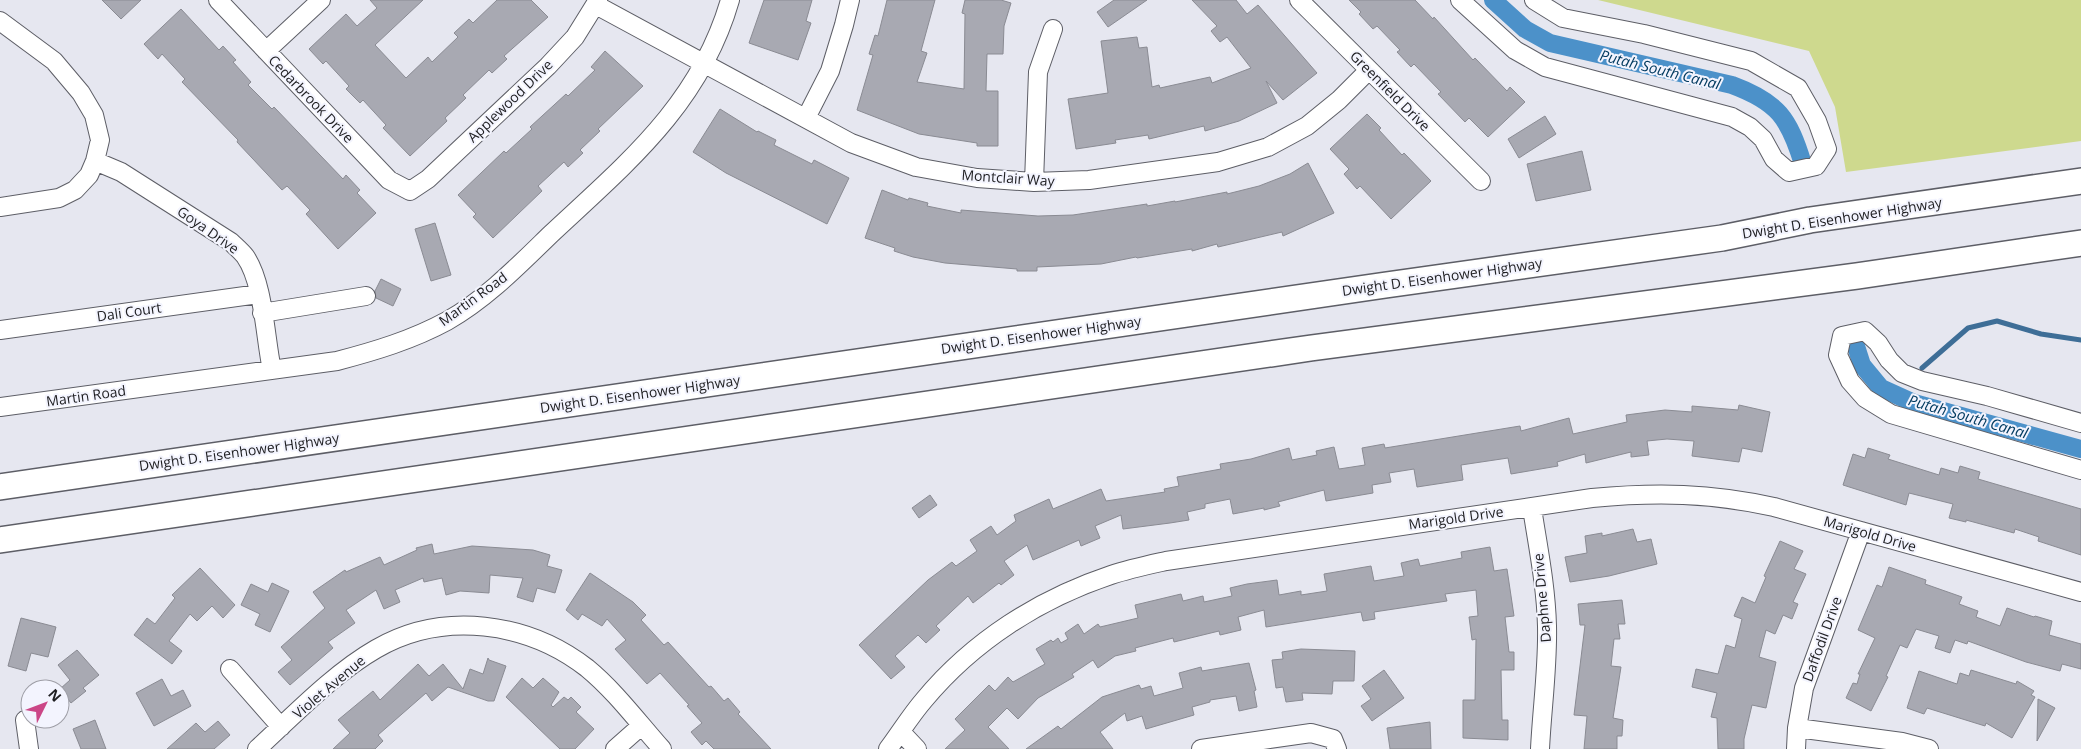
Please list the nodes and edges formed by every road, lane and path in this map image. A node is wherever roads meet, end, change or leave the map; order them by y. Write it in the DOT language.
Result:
graph roads {
  1 [pos="218,0"];
  2 [pos="321,0"];
  3 [pos="730,0"];
  4 [pos="850,0"];
  5 [pos="1299,0"];
  6 [pos="1460,0"];
  7 [pos="1534,0"];
  8 [pos="597,2"];
  9 [pos="0,21"];
  10 [pos="1053,29"];
  11 [pos="266,51"];
  12 [pos="704,64"];
  13 [pos="1369,70"];
  14 [pos="806,118"];
  15 [pos="95,161"];
  16 [pos="1481,181"];
  17 [pos="2081,181"];
  18 [pos="1034,182"];
  19 [pos="410,191"];
  20 [pos="0,207"];
  21 [pos="2081,243"];
  22 [pos="259,294"];
  23 [pos="366,296"];
  24 [pos="262,313"];
  25 [pos="0,330"];
  26 [pos="272,370"];
  27 [pos="0,407"];
  28 [pos="2081,423"];
  29 [pos="2081,470"];
  30 [pos="0,487"];
  31 [pos="1532,508"];
  32 [pos="1861,531"];
  33 [pos="0,540"];
  34 [pos="2081,592"];
  35 [pos="230,669"];
  36 [pos="641,726"];
  37 [pos="281,727"];
  38 [pos="1797,728"];
  39 [pos="26,729"];
  40 [pos="901,732"];
  41 [pos="29,749"];
  42 [pos="257,749"];
  43 [pos="614,749"];
  44 [pos="662,749"];
  45 [pos="888,749"];
  46 [pos="916,749"];
  47 [pos="1200,749"];
  48 [pos="1337,749"];
  49 [pos="1540,749"];
  50 [pos="1796,749"];
  51 [pos="1929,749"];
  1 -- 11 [label="street, Cedarbrook Drive"];
  2 -- 11 [label="street"];
  3 -- 12 [label="street, Martin Road"];
  4 -- 14 [label="street"];
  5 -- 13 [label="street, Greenfield Drive"];
  6 -- 7 [label="street"];
  8 -- 12 [label="street, Montclair Way"];
  8 -- 19 [label="street, Applewood Drive"];
  9 -- 15 [label="street"];
  10 -- 18 [label="street"];
  11 -- 19 [label="street, Cedarbrook Drive"];
  12 -- 14 [label="street, Montclair Way"];
  12 -- 26 [label="street, Martin Road"];
  13 -- 16 [label="street, Greenfield Drive"];
  13 -- 18 [label="street, Montclair Way"];
  14 -- 18 [label="street, Montclair Way"];
  15 -- 20 [label="street"];
  15 -- 22 [label="street, Goya Drive"];
  17 -- 30 [label="highway, Dwight D. Eisenhower Highway"];
  21 -- 33 [label="highway"];
  22 -- 24 [label="street, Goya Drive"];
  22 -- 25 [label="street, Dali Court"];
  23 -- 24 [label="street"];
  24 -- 26 [label="street, Goya Drive"];
  26 -- 27 [label="street, Martin Road"];
  28 -- 29 [label="street"];
  31 -- 32 [label="street, Marigold Drive"];
  31 -- 40 [label="street, Marigold Drive"];
  31 -- 49 [label="street, Daphne Drive"];
  32 -- 34 [label="street, Marigold Drive"];
  32 -- 38 [label="street, Daffodil Drive"];
  35 -- 37 [label="street"];
  36 -- 37 [label="street, Violet Avenue"];
  36 -- 43 [label="street"];
  36 -- 44 [label="street, Violet Avenue"];
  37 -- 42 [label="street, Violet Avenue"];
  38 -- 50 [label="street, Daffodil Drive"];
  38 -- 51 [label="street"];
  39 -- 41 [label="street"];
  40 -- 45 [label="street, Marigold Drive"];
  40 -- 46 [label="street"];
  47 -- 48 [label="street"];
}
